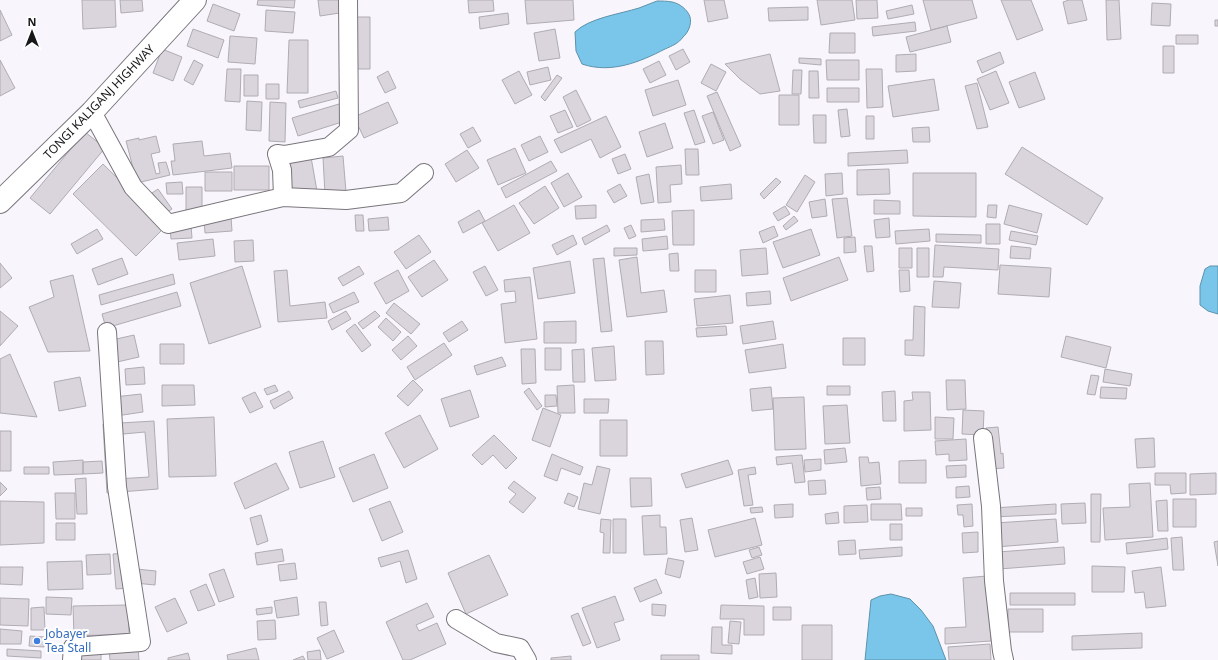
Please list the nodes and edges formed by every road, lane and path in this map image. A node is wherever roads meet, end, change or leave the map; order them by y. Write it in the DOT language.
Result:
graph roads {
  1 [pos="195,0"];
  2 [pos="348,0"];
  3 [pos="92,112"];
  4 [pos="424,174"];
  5 [pos="283,197"];
  6 [pos="0,202"];
  7 [pos="107,332"];
  8 [pos="983,438"];
  9 [pos="456,619"];
  10 [pos="72,660"];
  11 [pos="527,660"];
  12 [pos="1004,660"];
  1 -- 3 [label="main road, TONGI KALIGANJ HIGHWAY"];
  2 -- 5 [label="street"];
  3 -- 5 [label="street"];
  3 -- 6 [label="main road, TONGI KALIGANJ HIGHWAY"];
  4 -- 5 [label="street"];
  7 -- 10 [label="street"];
  8 -- 12 [label="street"];
  9 -- 11 [label="street"];
}
